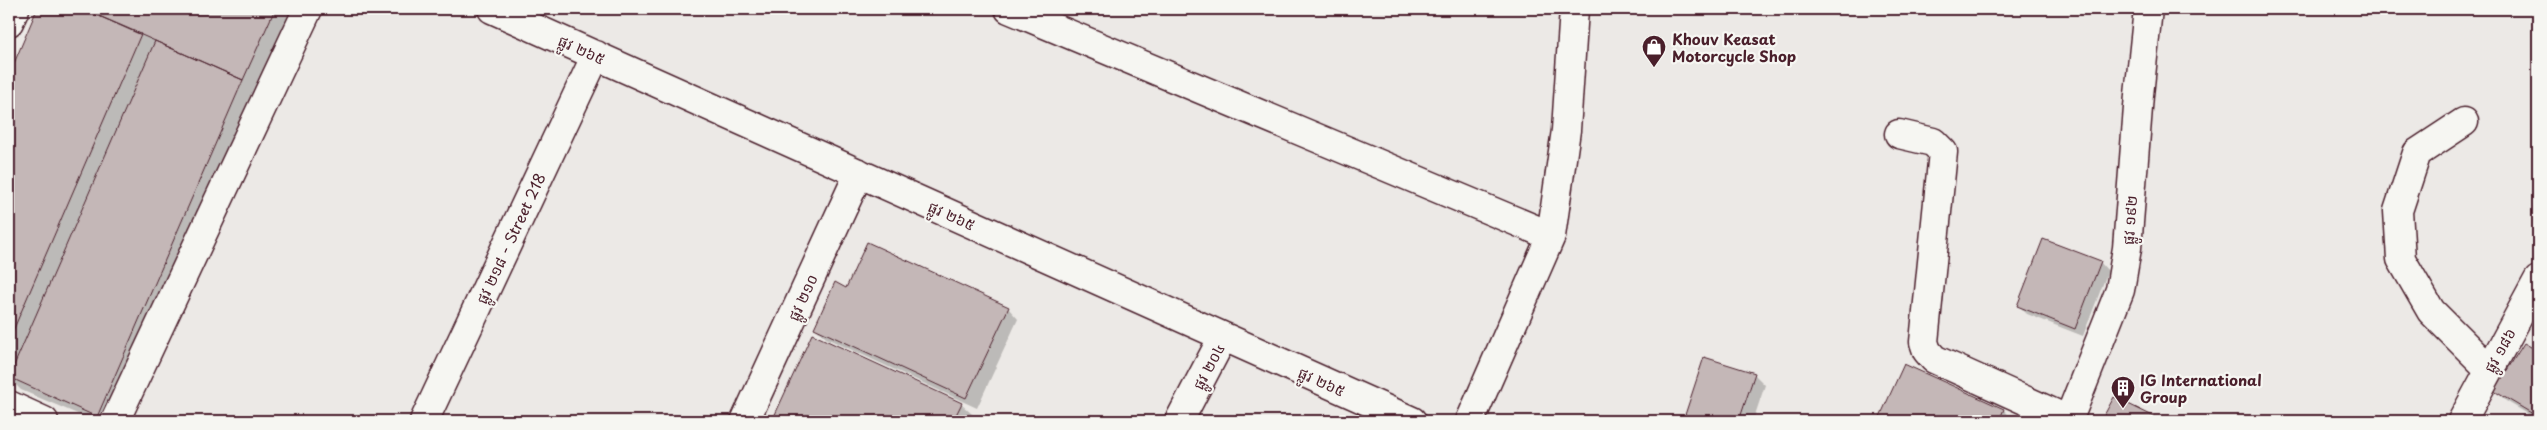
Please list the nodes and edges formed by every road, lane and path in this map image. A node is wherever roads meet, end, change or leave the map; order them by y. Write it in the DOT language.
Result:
graph roads {
  1 [pos="15,9"];
  2 [pos="308,9"];
  3 [pos="492,9"];
  4 [pos="1009,9"];
  5 [pos="1574,9"];
  6 [pos="2148,9"];
  7 [pos="9,22"];
  8 [pos="596,55"];
  9 [pos="2464,122"];
  10 [pos="1899,134"];
  11 [pos="859,174"];
  12 [pos="1551,236"];
  13 [pos="2538,280"];
  14 [pos="1223,336"];
  15 [pos="2489,369"];
  16 [pos="9,405"];
  17 [pos="44,421"];
  18 [pos="115,421"];
  19 [pos="424,421"];
  20 [pos="744,421"];
  21 [pos="1179,421"];
  22 [pos="1412,421"];
  23 [pos="1470,421"];
  24 [pos="2068,421"];
  25 [pos="2462,421"];
  1 -- 7 [label="street"];
  2 -- 18 [label="street"];
  3 -- 8 [label="street, ផ្លូវ ២៦៥"];
  4 -- 12 [label="street"];
  5 -- 12 [label="street"];
  6 -- 24 [label="street, ផ្លូវ ១៩២"];
  8 -- 11 [label="street, ផ្លូវ ២៦៥"];
  8 -- 19 [label="street, ផ្លូវ ២១៨ - Street 218"];
  9 -- 15 [label="street"];
  10 -- 24 [label="street"];
  11 -- 14 [label="street, ផ្លូវ ២៦៥"];
  11 -- 20 [label="street, ផ្លូវ ២១០"];
  12 -- 23 [label="street"];
  13 -- 15 [label="street, ផ្លូវ ១៨៦"];
  14 -- 21 [label="street, ផ្លូវ ២០៤"];
  14 -- 22 [label="street, ផ្លូវ ២៦៥"];
  15 -- 25 [label="street, ផ្លូវ ១៨៦"];
  16 -- 17 [label="street"];
}
